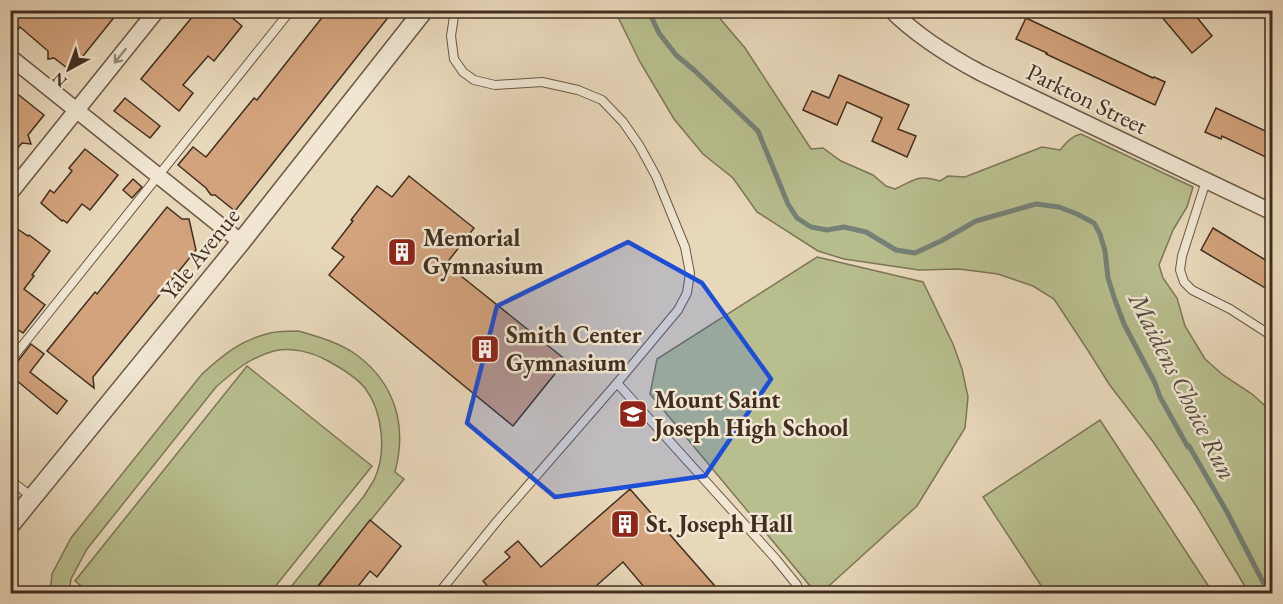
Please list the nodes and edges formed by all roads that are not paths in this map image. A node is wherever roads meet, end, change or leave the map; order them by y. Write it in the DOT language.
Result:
graph roads {
  1 [pos="157,10"];
  2 [pos="291,10"];
  3 [pos="424,10"];
  4 [pos="455,10"];
  5 [pos="891,10"];
  6 [pos="10,57"];
  7 [pos="77,110"];
  8 [pos="159,176"];
  9 [pos="1206,181"];
  10 [pos="10,193"];
  11 [pos="1272,212"];
  12 [pos="241,242"];
  13 [pos="1272,336"];
  14 [pos="10,361"];
  15 [pos="617,383"];
  16 [pos="10,480"];
  17 [pos="33,498"];
  18 [pos="10,525"];
  19 [pos="438,594"];
  20 [pos="799,594"];
  1 -- 7 [label="street, one-way"];
  2 -- 8 [label="lane"];
  3 -- 12 [label="street, Yale Avenue"];
  4 -- 15 [label="lane"];
  5 -- 9 [label="street, Parkton Street"];
  6 -- 7 [label="street"];
  7 -- 8 [label="street"];
  7 -- 10 [label="street"];
  8 -- 12 [label="street"];
  8 -- 14 [label="lane"];
  9 -- 11 [label="street, Parkton Street"];
  9 -- 13 [label="lane"];
  12 -- 17 [label="street, Yale Avenue"];
  15 -- 19 [label="lane"];
  15 -- 20 [label="lane"];
  16 -- 17 [label="lane"];
  17 -- 18 [label="street, Yale Avenue"];
}
